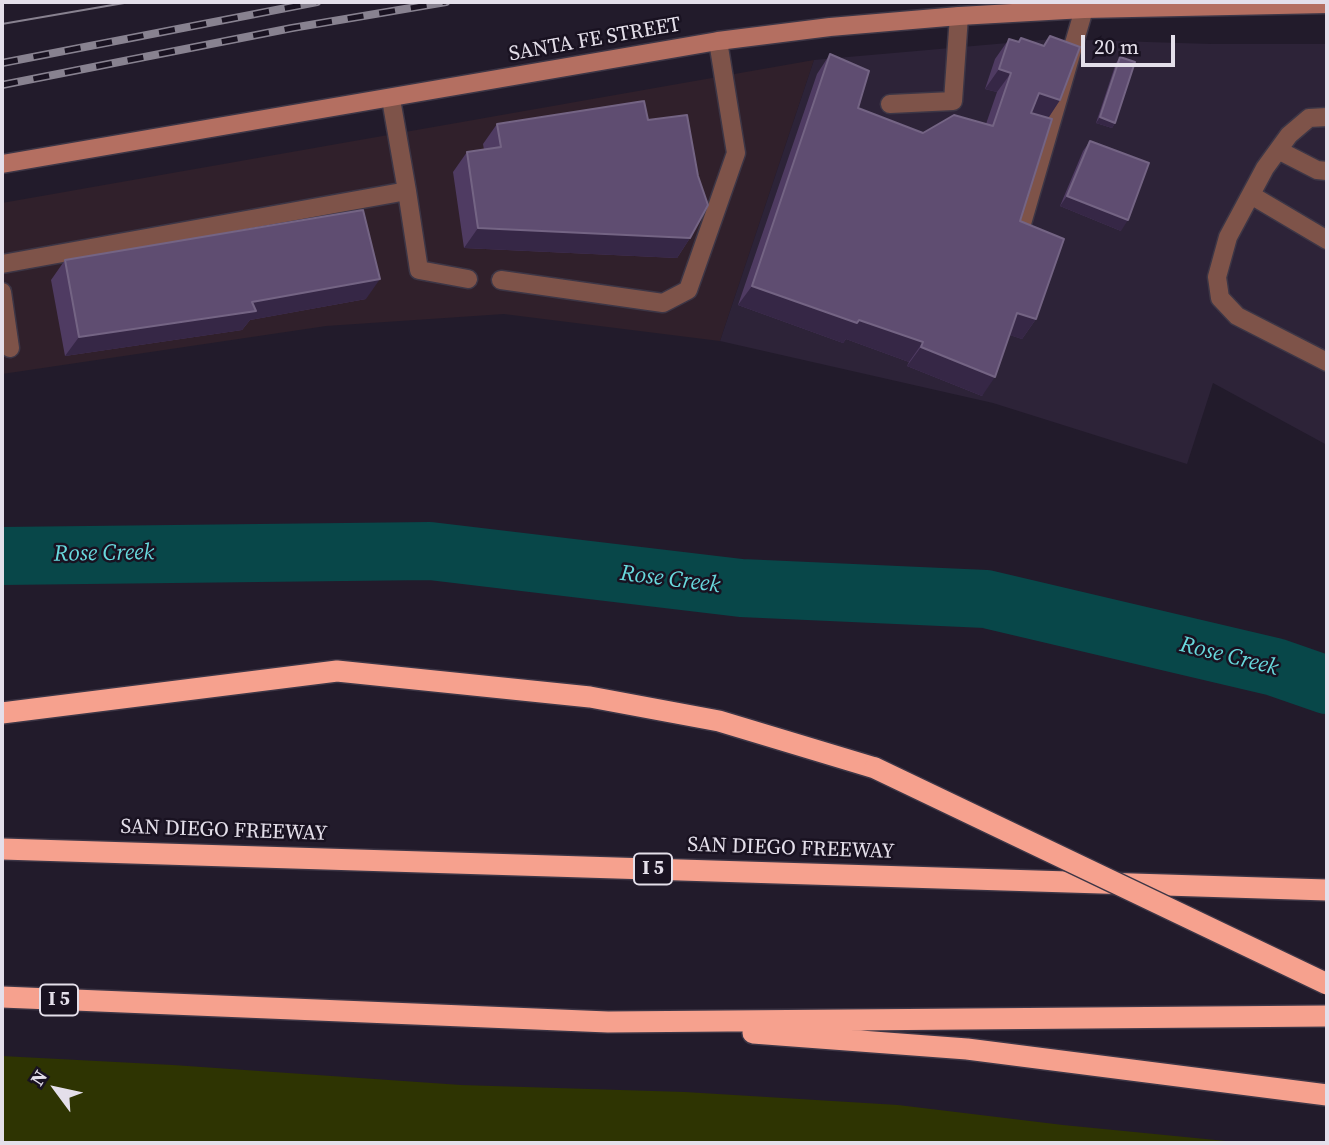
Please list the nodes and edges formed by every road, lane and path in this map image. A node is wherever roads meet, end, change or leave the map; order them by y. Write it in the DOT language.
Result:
graph roads {
  1 [pos="1327,4"];
  2 [pos="1084,9"];
  3 [pos="958,16"];
  4 [pos="718,41"];
  5 [pos="391,99"];
  6 [pos="890,104"];
  7 [pos="1327,117"];
  8 [pos="1278,150"];
  9 [pos="2,164"];
  10 [pos="1327,171"];
  11 [pos="407,191"];
  12 [pos="1251,195"];
  13 [pos="1021,227"];
  14 [pos="1327,240"];
  15 [pos="2,264"];
  16 [pos="468,279"];
  17 [pos="501,280"];
  18 [pos="2,292"];
  19 [pos="10,348"];
  20 [pos="1327,362"];
  21 [pos="2,713"];
  22 [pos="2,849"];
  23 [pos="1327,890"];
  24 [pos="1327,984"];
  25 [pos="2,998"];
  26 [pos="1327,1016"];
  27 [pos="608,1022"];
  28 [pos="1327,1096"];
  1 -- 2 [label="street, SANTA FE STREET"];
  2 -- 3 [label="street, SANTA FE STREET"];
  2 -- 13 [label="lane"];
  3 -- 4 [label="street, SANTA FE STREET"];
  3 -- 6 [label="lane"];
  4 -- 5 [label="street, SANTA FE STREET"];
  4 -- 17 [label="lane"];
  5 -- 9 [label="street, SANTA FE STREET"];
  5 -- 11 [label="lane"];
  7 -- 8 [label="lane"];
  8 -- 10 [label="lane"];
  8 -- 12 [label="lane"];
  11 -- 15 [label="lane"];
  11 -- 16 [label="lane"];
  12 -- 14 [label="lane"];
  12 -- 20 [label="lane"];
  18 -- 19 [label="lane"];
  21 -- 24 [label="highway, bridge"];
  22 -- 23 [label="highway, SAN DIEGO FREEWAY / I 5"];
  25 -- 27 [label="highway, I 5"];
  26 -- 27 [label="highway, I 5"];
  27 -- 28 [label="highway"];
}
